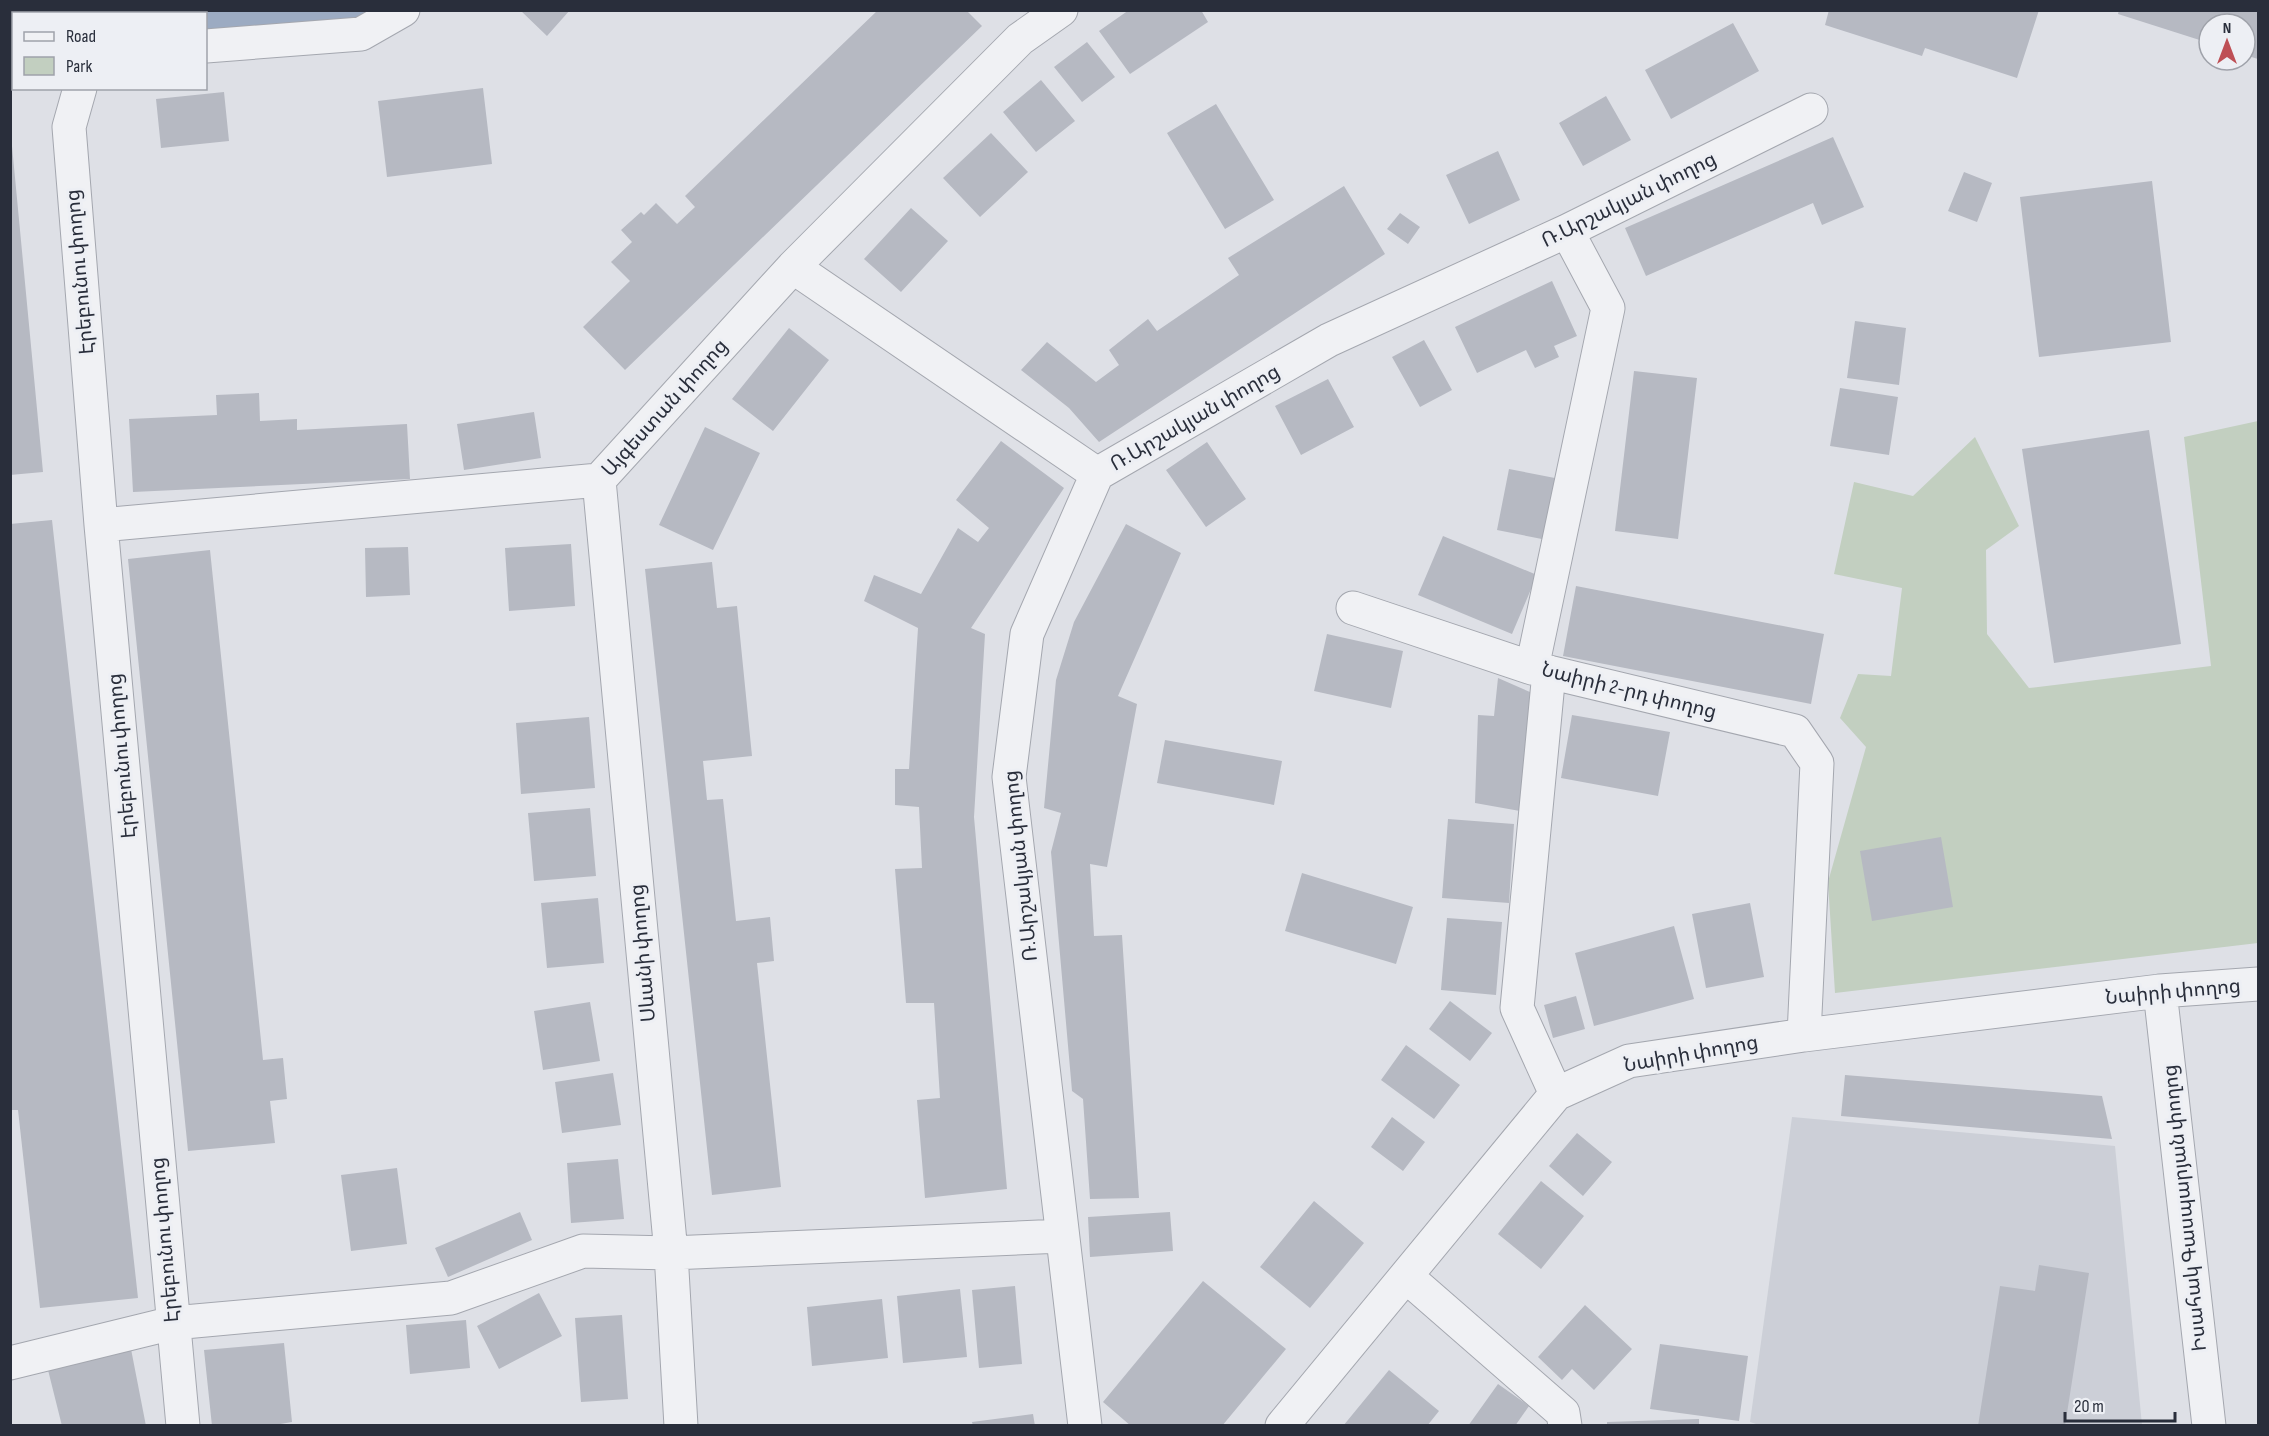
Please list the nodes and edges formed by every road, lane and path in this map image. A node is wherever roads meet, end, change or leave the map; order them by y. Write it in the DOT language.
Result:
graph roads {
  1 [pos="403,10"];
  2 [pos="1061,10"];
  3 [pos="207,46"];
  4 [pos="80,90"];
  5 [pos="1811,110"];
  6 [pos="1567,231"];
  7 [pos="793,267"];
  8 [pos="1097,474"];
  9 [pos="599,480"];
  10 [pos="101,525"];
  11 [pos="1353,608"];
  12 [pos="1540,670"];
  13 [pos="2259,984"];
  14 [pos="2160,991"];
  15 [pos="1804,1035"];
  16 [pos="1556,1094"];
  17 [pos="1062,1236"];
  18 [pos="671,1252"];
  19 [pos="1407,1277"];
  20 [pos="173,1323"];
  21 [pos="10,1363"];
  22 [pos="183,1425"];
  23 [pos="681,1425"];
  24 [pos="1085,1425"];
  25 [pos="1282,1425"];
  26 [pos="1565,1425"];
  27 [pos="2209,1425"];
  1 -- 3 [label="street"];
  2 -- 7 [label="street, Այգեստան փողոց"];
  4 -- 10 [label="street, Էրեբունու փողոց"];
  5 -- 6 [label="street, Ռ.Արշակյան փողոց"];
  6 -- 8 [label="street, Ռ.Արշակյան փողոց"];
  6 -- 12 [label="street, Նաիրի 2-րդ փողոց"];
  7 -- 8 [label="street"];
  7 -- 9 [label="street, Այգեստան փողոց"];
  8 -- 17 [label="street, Ռ.Արշակյան փողոց"];
  9 -- 10 [label="street, Այգեստան փողոց"];
  9 -- 18 [label="street, Սևանի փողոց"];
  10 -- 20 [label="street, Էրեբունու փողոց"];
  11 -- 12 [label="street"];
  12 -- 15 [label="street, Նաիրի 2-րդ փողոց"];
  12 -- 16 [label="street"];
  13 -- 14 [label="street, Նաիրի փողոց"];
  14 -- 15 [label="street, Նաիրի փողոց"];
  14 -- 27 [label="street, Իսահակ Գասպարյան փողոց"];
  15 -- 16 [label="street, Նաիրի փողոց"];
  16 -- 19 [label="street, Նաիրի փողոց"];
  17 -- 18 [label="street"];
  17 -- 24 [label="street, Ռ.Արշակյան փողոց"];
  18 -- 20 [label="street"];
  18 -- 23 [label="street, Սևանի փողոց"];
  19 -- 25 [label="street, Նաիրի փողոց"];
  19 -- 26 [label="street"];
  20 -- 21 [label="street"];
  20 -- 22 [label="street, Էրեբունու փողոց"];
}
